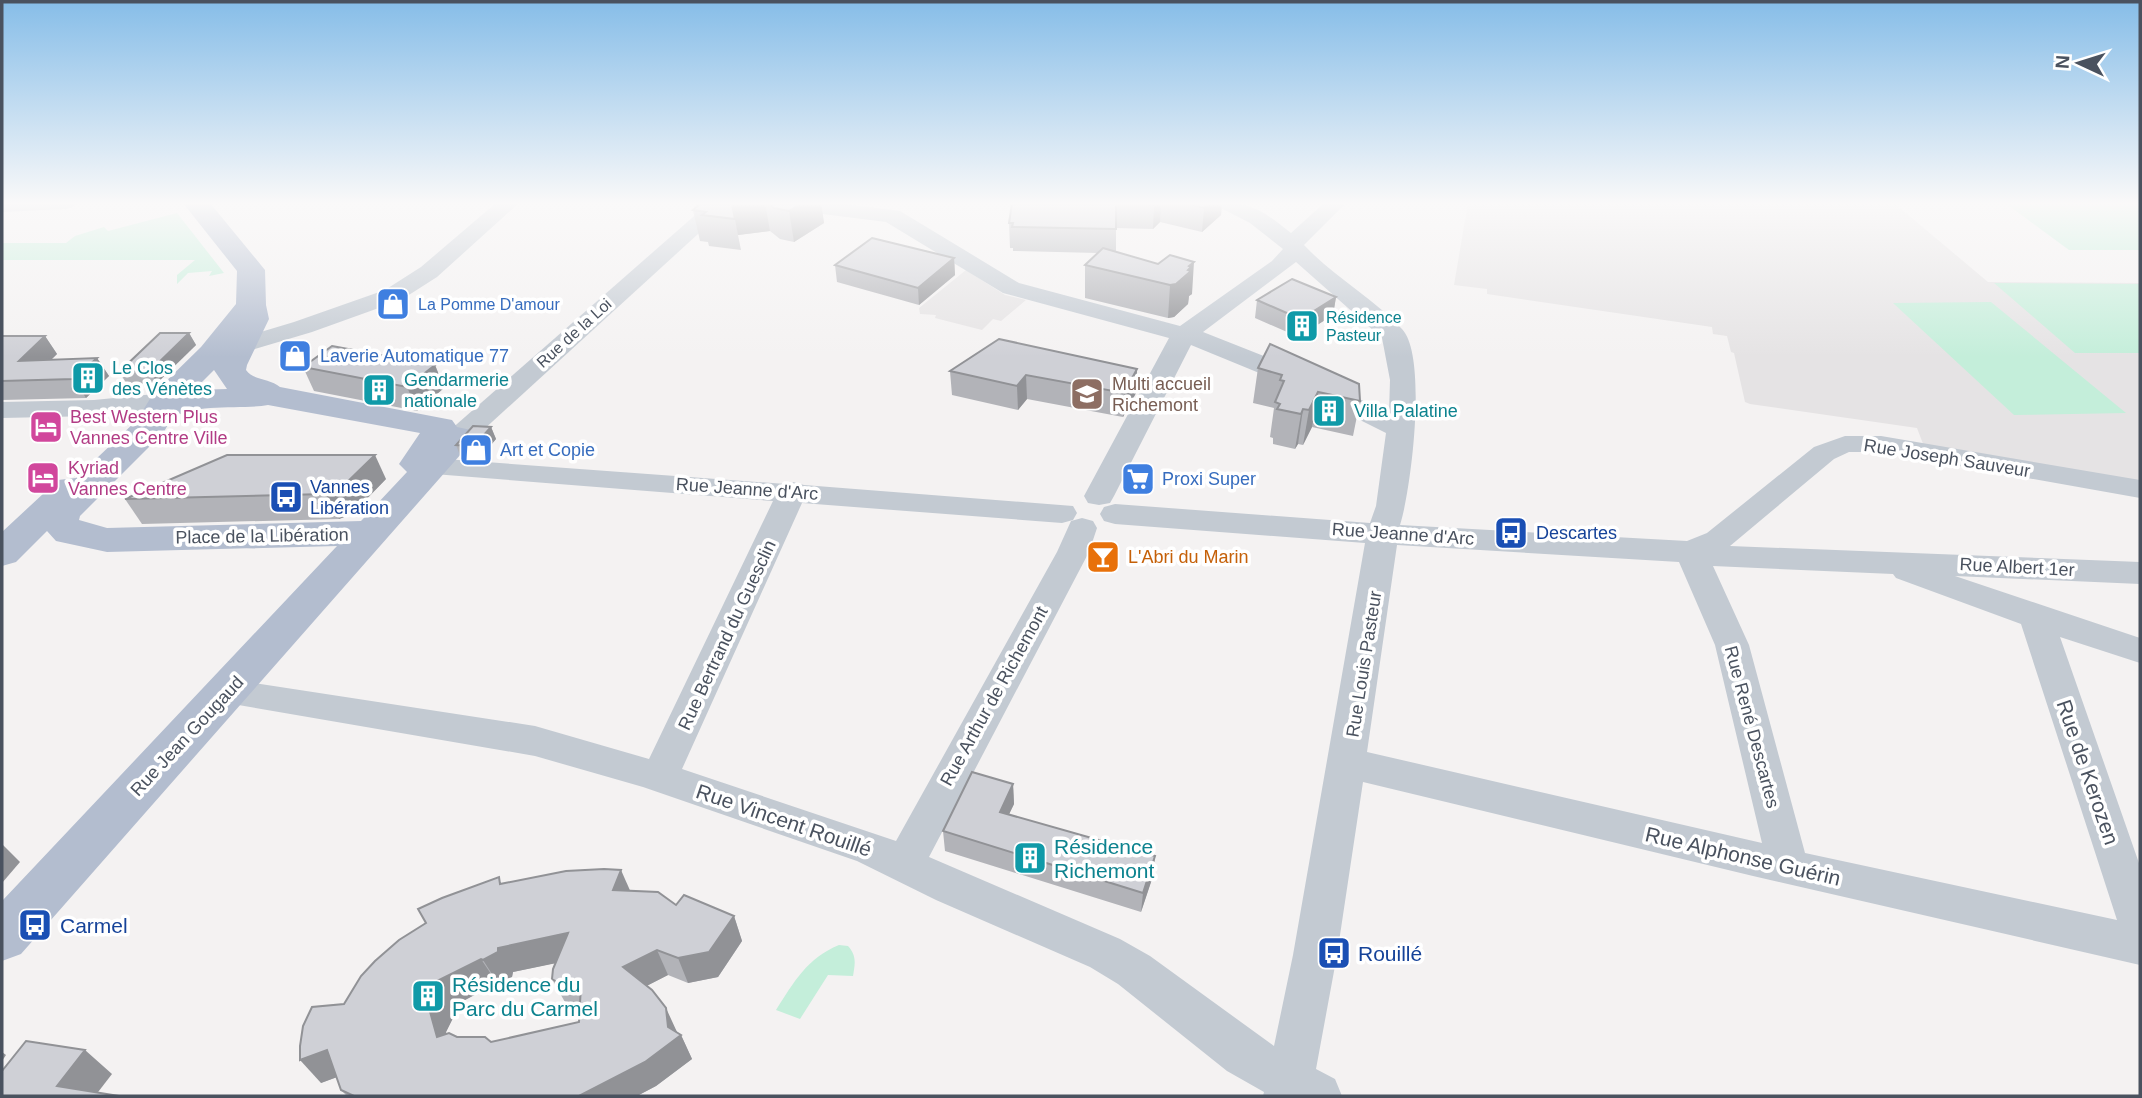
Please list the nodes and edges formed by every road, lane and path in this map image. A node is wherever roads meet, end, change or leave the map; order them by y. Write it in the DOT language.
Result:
graph roads {
  1 [pos="238,254"];
  2 [pos="450,254"];
  3 [pos="661,254"];
  4 [pos="955,254"];
  5 [pos="1289,254"];
  6 [pos="237,332"];
  7 [pos="1184,334"];
  8 [pos="269,395"];
  9 [pos="94,408"];
  10 [pos="162,409"];
  11 [pos="2,410"];
  12 [pos="1401,428"];
  13 [pos="449,432"];
  14 [pos="431,467"];
  15 [pos="2140,489"];
  16 [pos="793,491"];
  17 [pos="404,494"];
  18 [pos="1090,513"];
  19 [pos="1738,524"];
  20 [pos="371,533"];
  21 [pos="1381,534"];
  22 [pos="107,540"];
  23 [pos="1691,552"];
  24 [pos="2,553"];
  25 [pos="1777,559"];
  26 [pos="1894,565"];
  27 [pos="2,567"];
  28 [pos="2140,573"];
  29 [pos="2036,617"];
  30 [pos="2140,651"];
  31 [pos="228,692"];
  32 [pos="1348,764"];
  33 [pos="659,778"];
  34 [pos="904,864"];
  35 [pos="1788,867"];
  36 [pos="2140,926"];
  37 [pos="2,937"];
  38 [pos="2140,945"];
  39 [pos="1298,1092"];
  1 -- 6 [label="main road"];
  2 -- 6 [label="street"];
  3 -- 13 [label="street, Rue de la Loi"];
  4 -- 7 [label="street"];
  5 -- 7 [label="street, Rue Arthur de Richemont"];
  5 -- 12 [label="street, Rue Louis Pasteur"];
  6 -- 8 [label="main road"];
  6 -- 10 [label="main road"];
  7 -- 12 [label="street"];
  7 -- 18 [label="street, Rue Arthur de Richemont"];
  8 -- 10 [label="main road"];
  8 -- 13 [label="main road"];
  9 -- 10 [label="street"];
  9 -- 10 [label="street"];
  9 -- 11 [label="street"];
  10 -- 22 [label="main road, Place de la Libération"];
  10 -- 24 [label="main road"];
  12 -- 21 [label="street, Rue Louis Pasteur"];
  13 -- 14 [label="main road, Place de la Libération"];
  13 -- 17 [label="main road"];
  14 -- 16 [label="street, Rue Jeanne d'Arc"];
  14 -- 17 [label="main road, Place de la Libération"];
  15 -- 19 [label="street, Rue Joseph Sauveur"];
  16 -- 18 [label="street, Rue Jeanne d'Arc"];
  16 -- 33 [label="street, Rue Bertrand du Guesclin"];
  17 -- 20 [label="main road, Place de la Libération"];
  18 -- 21 [label="street, Rue Jeanne d'Arc"];
  18 -- 34 [label="street, Rue Arthur de Richemont"];
  19 -- 23 [label="street, Rue Joseph Sauveur"];
  19 -- 25 [label="street"];
  20 -- 22 [label="main road, Place de la Libération"];
  20 -- 31 [label="main road, Rue Jean Gougaud"];
  21 -- 23 [label="street, Rue Jeanne d'Arc"];
  21 -- 32 [label="street, Rue Louis Pasteur"];
  22 -- 27 [label="main road, Place de la Libération"];
  23 -- 25 [label="street, Rue Albert 1er"];
  23 -- 35 [label="street, Rue René Descartes"];
  25 -- 26 [label="street, Rue Albert 1er"];
  26 -- 28 [label="street, Rue Albert 1er"];
  26 -- 29 [label="street, Rue Albert 1er"];
  29 -- 30 [label="street, Rue Albert 1er"];
  29 -- 36 [label="street, Rue de Kerozen"];
  31 -- 33 [label="street, Rue Vincent Rouillé"];
  31 -- 37 [label="main road, Rue Jean Gougaud"];
  32 -- 35 [label="street, Rue Alphonse Guérin"];
  32 -- 39 [label="street, Rue Louis Pasteur"];
  33 -- 34 [label="street, Rue Vincent Rouillé"];
  34 -- 39 [label="street, Rue Vincent Rouillé"];
  35 -- 38 [label="street, Rue Alphonse Guérin"];
}
